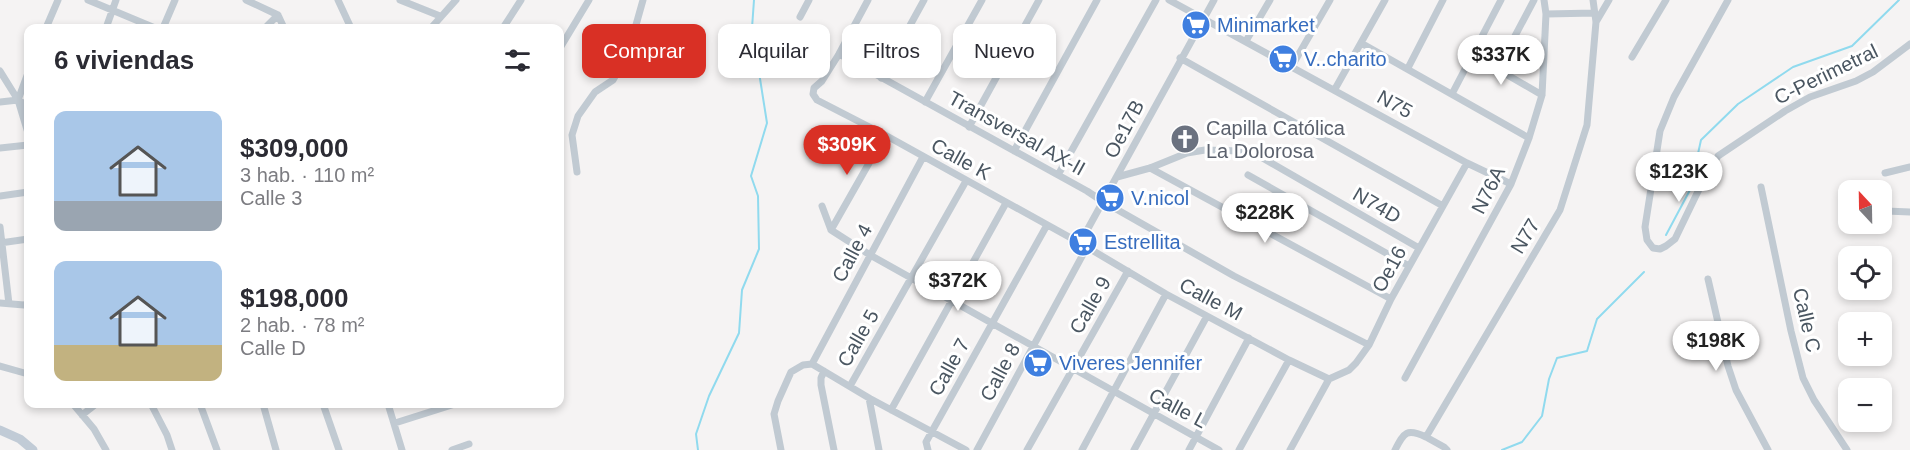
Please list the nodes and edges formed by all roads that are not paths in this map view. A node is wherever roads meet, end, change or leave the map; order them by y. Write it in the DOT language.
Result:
graph roads {
  1 [pos="58,0"];
  2 [pos="88,0"];
  3 [pos="116,0"];
  4 [pos="175,0"];
  5 [pos="246,0"];
  6 [pos="338,0"];
  7 [pos="400,0"];
  8 [pos="456,0"];
  9 [pos="521,0"];
  10 [pos="589,0"];
  11 [pos="643,0"];
  12 [pos="809,0"];
  13 [pos="868,0"];
  14 [pos="924,0"];
  15 [pos="982,0"];
  16 [pos="1039,0"];
  17 [pos="1097,0"];
  18 [pos="1156,0"];
  19 [pos="1169,0"];
  20 [pos="1214,0"];
  21 [pos="1270,0"];
  22 [pos="1330,0"];
  23 [pos="1385,0"];
  24 [pos="1443,0"];
  25 [pos="1501,0"];
  26 [pos="1534,0"];
  27 [pos="1544,0"];
  28 [pos="1593,0"];
  29 [pos="1609,0"];
  30 [pos="1666,0"];
  31 [pos="1728,0"];
  32 [pos="112,10"];
  33 [pos="1595,13"];
  34 [pos="1546,14"];
  35 [pos="278,15"];
  36 [pos="440,16"];
  37 [pos="800,17"];
  38 [pos="1203,18"];
  39 [pos="1596,22"];
  40 [pos="48,24"];
  41 [pos="107,24"];
  42 [pos="145,24"];
  43 [pos="165,24"];
  44 [pos="269,24"];
  45 [pos="282,24"];
  46 [pos="349,24"];
  47 [pos="434,24"];
  48 [pos="506,24"];
  49 [pos="911,24"];
  50 [pos="564,41"];
  51 [pos="1246,41"];
  52 [pos="1361,43"];
  53 [pos="1910,44"];
  54 [pos="839,54"];
  55 [pos="1473,55"];
  56 [pos="842,56"];
  57 [pos="1632,57"];
  58 [pos="1180,58"];
  59 [pos="1292,66"];
  60 [pos="1408,68"];
  61 [pos="1497,70"];
  62 [pos="0,71"];
  63 [pos="882,78"];
  64 [pos="24,84"];
  65 [pos="1335,89"];
  66 [pos="1452,94"];
  67 [pos="1542,95"];
  68 [pos="18,100"];
  69 [pos="0,102"];
  70 [pos="925,102"];
  71 [pos="24,104"];
  72 [pos="24,120"];
  73 [pos="969,127"];
  74 [pos="885,135"];
  75 [pos="1529,138"];
  76 [pos="24,145"];
  77 [pos="0,148"];
  78 [pos="1014,151"];
  79 [pos="923,157"];
  80 [pos="1467,163"];
  81 [pos="1910,166"];
  82 [pos="1150,168"];
  83 [pos="577,172"];
  84 [pos="1885,173"];
  85 [pos="1058,175"];
  86 [pos="1248,175"];
  87 [pos="1117,177"];
  88 [pos="966,181"];
  89 [pos="1511,184"];
  90 [pos="1761,187"];
  91 [pos="24,193"];
  92 [pos="0,196"];
  93 [pos="1102,201"];
  94 [pos="1006,202"];
  95 [pos="822,206"];
  96 [pos="1443,206"];
  97 [pos="1892,211"];
  98 [pos="1910,212"];
  99 [pos="1047,225"];
  100 [pos="0,226"];
  101 [pos="831,230"];
  102 [pos="24,240"];
  103 [pos="1,243"];
  104 [pos="1080,243"];
  105 [pos="1087,247"];
  106 [pos="1419,248"];
  107 [pos="870,255"];
  108 [pos="1410,266"];
  109 [pos="1128,271"];
  110 [pos="912,278"];
  111 [pos="1708,279"];
  112 [pos="1166,294"];
  113 [pos="1391,299"];
  114 [pos="950,300"];
  115 [pos="0,303"];
  116 [pos="9,304"];
  117 [pos="24,305"];
  118 [pos="1207,315"];
  119 [pos="993,323"];
  120 [pos="1249,338"];
  121 [pos="1369,345"];
  122 [pos="1032,347"];
  123 [pos="1289,360"];
  124 [pos="812,364"];
  125 [pos="0,366"];
  126 [pos="1072,369"];
  127 [pos="824,371"];
  128 [pos="24,373"];
  129 [pos="1406,378"];
  130 [pos="1329,379"];
  131 [pos="850,386"];
  132 [pos="1114,392"];
  133 [pos="869,398"];
  134 [pos="76,408"];
  135 [pos="91,408"];
  136 [pos="153,408"];
  137 [pos="201,408"];
  138 [pos="263,408"];
  139 [pos="325,408"];
  140 [pos="389,408"];
  141 [pos="442,408"];
  142 [pos="891,410"];
  143 [pos="1154,414"];
  144 [pos="82,415"];
  145 [pos="395,423"];
  146 [pos="0,430"];
  147 [pos="932,432"];
  148 [pos="1196,436"];
  149 [pos="1426,437"];
  150 [pos="469,444"];
  151 [pos="33,450"];
  152 [pos="106,450"];
  153 [pos="172,450"];
  154 [pos="217,450"];
  155 [pos="276,450"];
  156 [pos="339,450"];
  157 [pos="402,450"];
  158 [pos="452,450"];
  159 [pos="781,450"];
  160 [pos="834,450"];
  161 [pos="879,450"];
  162 [pos="928,450"];
  163 [pos="966,450"];
  164 [pos="977,450"];
  165 [pos="1027,450"];
  166 [pos="1082,450"];
  167 [pos="1134,450"];
  168 [pos="1189,450"];
  169 [pos="1219,450"];
  170 [pos="1239,450"];
  171 [pos="1290,450"];
  172 [pos="1395,450"];
  173 [pos="1447,450"];
  174 [pos="1768,450"];
  175 [pos="1847,450"];
  1 -- 40 [label="street"];
  2 -- 32 [label="street"];
  3 -- 32 [label="street"];
  4 -- 43 [label="street"];
  5 -- 35 [label="street"];
  6 -- 46 [label="street"];
  7 -- 36 [label="street"];
  8 -- 36 [label="street"];
  9 -- 48 [label="street"];
  10 -- 50 [label="street"];
  11 -- 83 [label="street"];
  12 -- 37 [label="street"];
  13 -- 54 [label="street"];
  14 -- 49 [label="street"];
  15 -- 70 [label="street"];
  16 -- 73 [label="street"];
  17 -- 78 [label="street"];
  18 -- 85 [label="street"];
  19 -- 38 [label="street, N75"];
  20 -- 38 [label="street, Oe17B"];
  21 -- 51 [label="street"];
  22 -- 59 [label="street"];
  23 -- 52 [label="street"];
  24 -- 60 [label="street"];
  25 -- 55 [label="street"];
  26 -- 61 [label="street"];
  27 -- 34 [label="street, N76A"];
  28 -- 33 [label="street, N77"];
  29 -- 39 [label="street"];
  30 -- 57 [label="street"];
  31 -- 53 [label="street, C-Perimetral"];
  32 -- 41 [label="street"];
  32 -- 42 [label="street"];
  33 -- 34 [label="street"];
  33 -- 39 [label="street, N77"];
  34 -- 67 [label="street, N76A"];
  35 -- 44 [label="street"];
  35 -- 45 [label="street"];
  36 -- 47 [label="street"];
  38 -- 51 [label="street, N75"];
  38 -- 58 [label="street, Oe17B"];
  39 -- 149 [label="street, N77"];
  51 -- 59 [label="street, N75"];
  52 -- 60 [label="street"];
  52 -- 65 [label="street"];
  54 -- 56 [label="street, Transversal AX-II"];
  54 -- 74 [label="street, Calle K"];
  55 -- 61 [label="street"];
  55 -- 66 [label="street"];
  58 -- 87 [label="street, Oe17B"];
  58 -- 96 [label="street"];
  59 -- 65 [label="street, N75"];
  60 -- 66 [label="street"];
  61 -- 67 [label="street"];
  62 -- 68 [label="street"];
  63 -- 70 [label="street, Transversal AX-II"];
  64 -- 68 [label="street"];
  65 -- 80 [label="street, N75"];
  66 -- 75 [label="street"];
  67 -- 75 [label="street, N76A"];
  68 -- 69 [label="street"];
  68 -- 71 [label="street"];
  68 -- 72 [label="street"];
  70 -- 73 [label="street, Transversal AX-II"];
  73 -- 78 [label="street, Transversal AX-II"];
  74 -- 79 [label="street, Calle K"];
  74 -- 101 [label="street"];
  75 -- 89 [label="street, N76A"];
  76 -- 77 [label="street"];
  78 -- 85 [label="street, Transversal AX-II"];
  79 -- 88 [label="street, Calle K"];
  79 -- 107 [label="street, Calle 4"];
  80 -- 89 [label="street, N75"];
  80 -- 96 [label="street, Oe16"];
  81 -- 84 [label="street"];
  82 -- 87 [label="street, N74D"];
  82 -- 106 [label="street, N74D"];
  82 -- 113 [label="street"];
  85 -- 93 [label="street, Transversal AX-II"];
  86 -- 108 [label="street"];
  87 -- 93 [label="street, Oe17B"];
  88 -- 94 [label="street, Calle K"];
  88 -- 110 [label="street, Calle 5"];
  89 -- 129 [label="street, N76A"];
  90 -- 175 [label="street, Calle C"];
  91 -- 92 [label="street"];
  93 -- 104 [label="street, Oe17B"];
  93 -- 121 [label="street, Transversal AX-II"];
  94 -- 99 [label="street, Calle K"];
  94 -- 114 [label="street"];
  95 -- 101 [label="street"];
  96 -- 106 [label="street, Oe16"];
  97 -- 98 [label="street"];
  99 -- 104 [label="street, Calle K"];
  99 -- 119 [label="street, Calle 7"];
  100 -- 103 [label="street"];
  101 -- 107 [label="street, Calle L"];
  102 -- 103 [label="street"];
  103 -- 116 [label="street"];
  104 -- 105 [label="street, Calle M"];
  105 -- 109 [label="street, Calle M"];
  105 -- 122 [label="street, Calle 8"];
  106 -- 108 [label="street, Oe16"];
  107 -- 110 [label="street, Calle L"];
  107 -- 124 [label="street, Calle 4"];
  108 -- 113 [label="street, Oe16"];
  109 -- 112 [label="street, Calle M"];
  109 -- 126 [label="street, Calle 9"];
  110 -- 114 [label="street, Calle L"];
  110 -- 131 [label="street, Calle 5"];
  111 -- 174 [label="street"];
  112 -- 118 [label="street, Calle M"];
  112 -- 132 [label="street"];
  113 -- 121 [label="street, Oe16"];
  114 -- 119 [label="street, Calle L"];
  114 -- 142 [label="street"];
  115 -- 116 [label="street"];
  116 -- 117 [label="street"];
  118 -- 120 [label="street, Calle M"];
  118 -- 143 [label="street"];
  119 -- 122 [label="street, Calle L"];
  119 -- 147 [label="street, Calle 7"];
  120 -- 123 [label="street, Calle M"];
  120 -- 148 [label="street"];
  121 -- 130 [label="street, Oe16"];
  122 -- 126 [label="street, Calle L"];
  122 -- 164 [label="street, Calle 8"];
  123 -- 130 [label="street, Calle M"];
  123 -- 170 [label="street"];
  124 -- 127 [label="street"];
  124 -- 159 [label="street, Calle 5"];
  125 -- 128 [label="street"];
  126 -- 132 [label="street, Calle L"];
  126 -- 165 [label="street, Calle 9"];
  127 -- 131 [label="street"];
  127 -- 160 [label="street"];
  130 -- 171 [label="street"];
  131 -- 133 [label="street"];
  132 -- 143 [label="street, Calle L"];
  132 -- 166 [label="street"];
  133 -- 142 [label="street"];
  133 -- 161 [label="street"];
  134 -- 144 [label="street"];
  135 -- 144 [label="street"];
  136 -- 153 [label="street"];
  137 -- 154 [label="street"];
  138 -- 155 [label="street"];
  139 -- 156 [label="street"];
  140 -- 145 [label="street"];
  141 -- 145 [label="street"];
  142 -- 147 [label="street"];
  143 -- 148 [label="street, Calle L"];
  143 -- 167 [label="street"];
  144 -- 152 [label="street"];
  145 -- 157 [label="street"];
  146 -- 151 [label="street"];
  147 -- 162 [label="street, Calle 7"];
  147 -- 163 [label="street"];
  148 -- 168 [label="street"];
  148 -- 169 [label="street, Calle L"];
  149 -- 172 [label="street"];
  149 -- 173 [label="street"];
  150 -- 158 [label="street"];
}
